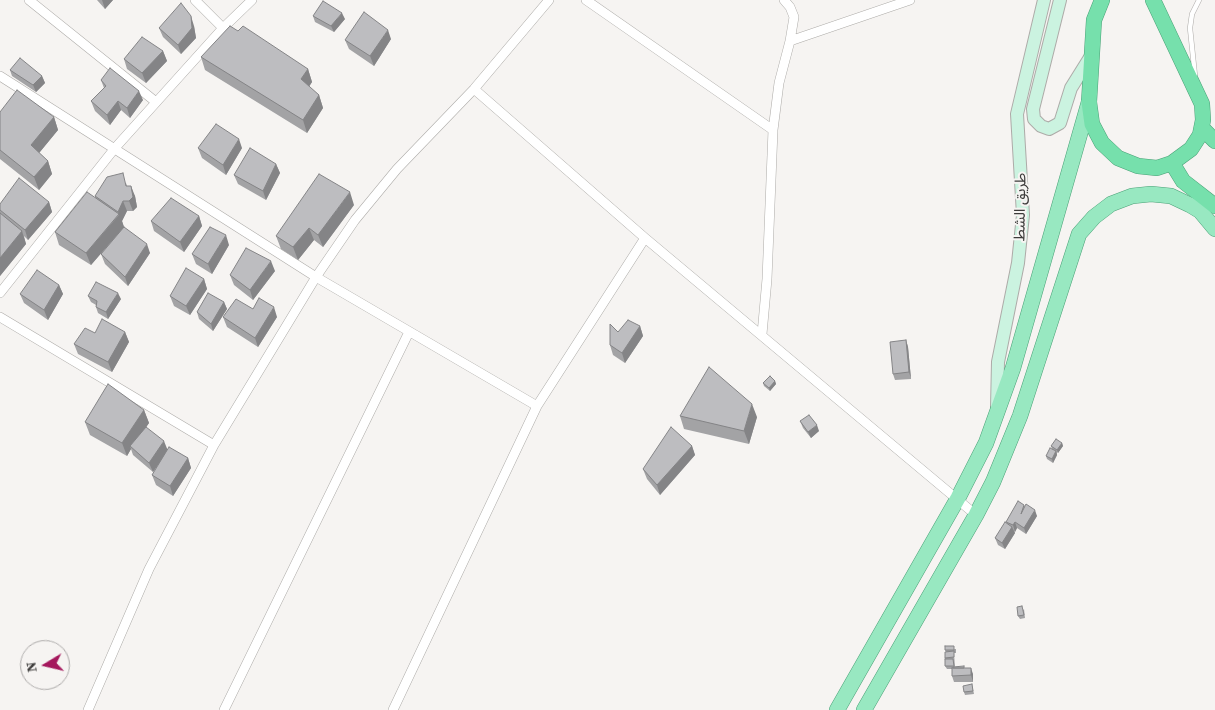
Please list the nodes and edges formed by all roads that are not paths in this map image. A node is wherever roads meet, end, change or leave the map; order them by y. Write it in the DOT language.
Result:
graph roads {
  1 [pos="28,0"];
  2 [pos="195,0"];
  3 [pos="252,0"];
  4 [pos="549,0"];
  5 [pos="586,0"];
  6 [pos="784,0"];
  7 [pos="910,0"];
  8 [pos="1044,0"];
  9 [pos="1060,0"];
  10 [pos="1090,0"];
  11 [pos="1102,0"];
  12 [pos="1153,0"];
  13 [pos="1199,0"];
  14 [pos="1094,20"];
  15 [pos="223,28"];
  16 [pos="790,41"];
  17 [pos="1091,56"];
  18 [pos="0,76"];
  19 [pos="474,89"];
  20 [pos="1197,92"];
  21 [pos="156,102"];
  22 [pos="1088,102"];
  23 [pos="1202,128"];
  24 [pos="773,130"];
  25 [pos="1215,141"];
  26 [pos="115,148"];
  27 [pos="1172,163"];
  28 [pos="1215,206"];
  29 [pos="1215,229"];
  30 [pos="645,238"];
  31 [pos="316,277"];
  32 [pos="0,293"];
  33 [pos="0,317"];
  34 [pos="410,332"];
  35 [pos="762,334"];
  36 [pos="537,406"];
  37 [pos="997,414"];
  38 [pos="214,445"];
  39 [pos="958,498"];
  40 [pos="976,515"];
  41 [pos="88,710"];
  42 [pos="224,710"];
  43 [pos="393,710"];
  44 [pos="836,710"];
  45 [pos="864,710"];
  1 -- 21 [label="street"];
  2 -- 15 [label="street"];
  3 -- 15 [label="street"];
  4 -- 19 [label="street"];
  5 -- 24 [label="street"];
  6 -- 16 [label="street"];
  7 -- 16 [label="street"];
  8 -- 37 [label="main road, طريق الشط"];
  9 -- 17 [label="main road"];
  10 -- 14 [label="highway"];
  11 -- 14 [label="highway"];
  12 -- 20 [label="highway"];
  13 -- 20 [label="lane"];
  14 -- 17 [label="highway"];
  15 -- 21 [label="street"];
  16 -- 24 [label="street"];
  17 -- 22 [label="highway"];
  18 -- 26 [label="street"];
  19 -- 30 [label="street"];
  19 -- 31 [label="street"];
  20 -- 23 [label="highway"];
  21 -- 26 [label="street"];
  22 -- 27 [label="highway"];
  22 -- 37 [label="main road"];
  23 -- 25 [label="highway"];
  23 -- 27 [label="highway"];
  24 -- 35 [label="street"];
  26 -- 31 [label="street"];
  26 -- 32 [label="street"];
  27 -- 28 [label="highway"];
  29 -- 40 [label="main road"];
  30 -- 35 [label="street"];
  30 -- 36 [label="street"];
  31 -- 34 [label="street"];
  31 -- 38 [label="street"];
  33 -- 38 [label="street"];
  34 -- 36 [label="street"];
  34 -- 42 [label="street"];
  35 -- 39 [label="street"];
  36 -- 43 [label="street"];
  37 -- 39 [label="main road"];
  38 -- 41 [label="street"];
  39 -- 40 [label="street"];
  39 -- 44 [label="main road"];
  40 -- 45 [label="main road"];
}
